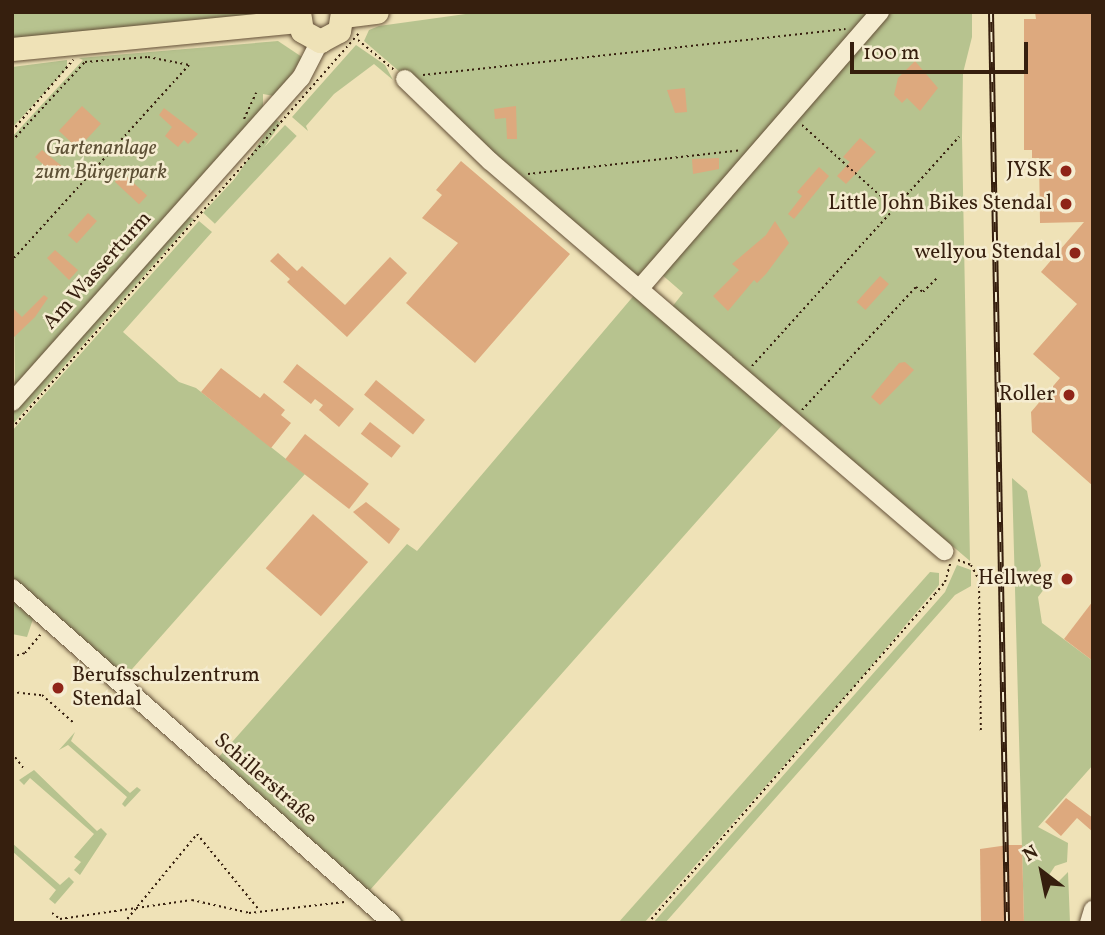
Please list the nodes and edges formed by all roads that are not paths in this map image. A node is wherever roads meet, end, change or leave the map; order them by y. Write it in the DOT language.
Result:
graph roads {
  1 [pos="377,12"];
  2 [pos="880,12"];
  3 [pos="342,14"];
  4 [pos="299,17"];
  5 [pos="320,41"];
  6 [pos="12,48"];
  7 [pos="405,79"];
  8 [pos="640,288"];
  9 [pos="12,402"];
  10 [pos="947,555"];
  11 [pos="12,588"];
  12 [pos="1093,910"];
  13 [pos="392,923"];
  14 [pos="1089,923"];
  1 -- 3 [label="main road"];
  2 -- 8 [label="street"];
  3 -- 5 [label="main road"];
  4 -- 5 [label="main road"];
  4 -- 6 [label="main road"];
  5 -- 9 [label="street, Am Wasserturm"];
  7 -- 8 [label="street"];
  8 -- 10 [label="street"];
  11 -- 13 [label="street, Schillerstraße"];
  12 -- 14 [label="street"];
}
